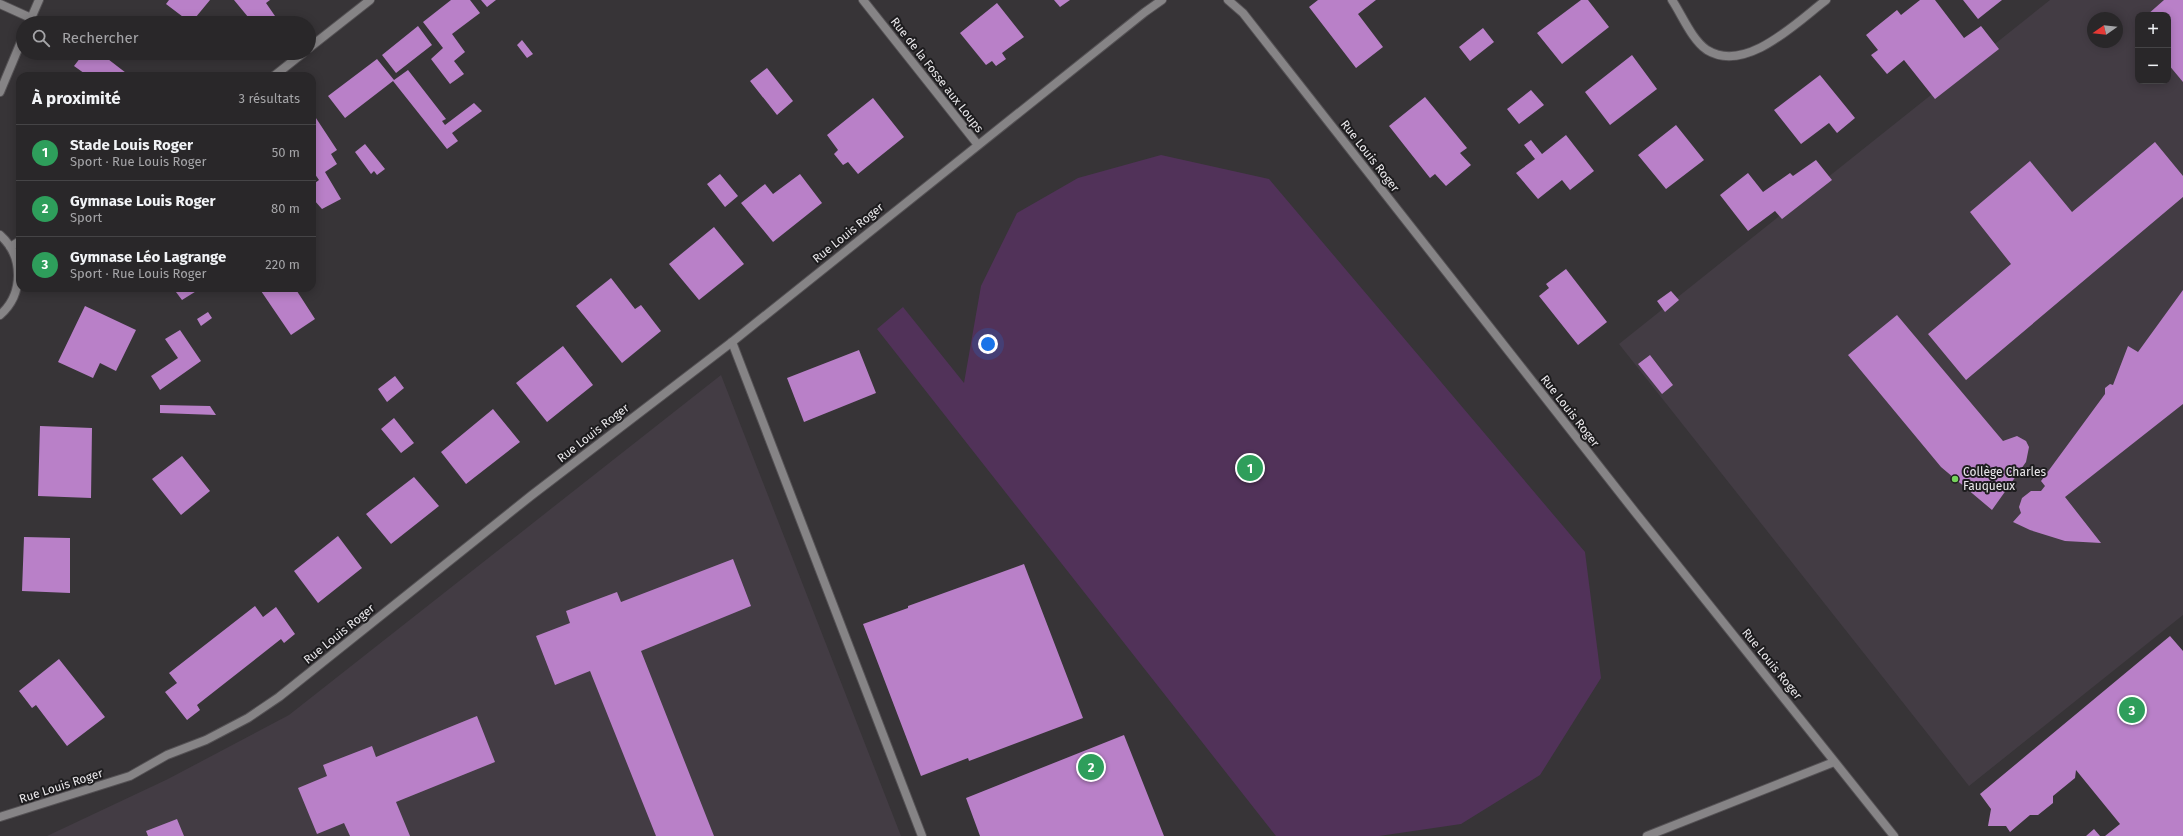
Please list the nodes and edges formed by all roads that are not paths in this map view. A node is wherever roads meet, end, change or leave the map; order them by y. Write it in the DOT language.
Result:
graph roads {
  1 [pos="39,0"];
  2 [pos="370,0"];
  3 [pos="863,0"];
  4 [pos="1162,0"];
  5 [pos="1228,0"];
  6 [pos="1672,0"];
  7 [pos="1826,0"];
  8 [pos="0,4"];
  9 [pos="21,16"];
  10 [pos="32,16"];
  11 [pos="316,42"];
  12 [pos="16,54"];
  13 [pos="294,60"];
  14 [pos="279,72"];
  15 [pos="0,92"];
  16 [pos="978,145"];
  17 [pos="0,235"];
  18 [pos="16,243"];
  19 [pos="10,247"];
  20 [pos="16,260"];
  21 [pos="16,289"];
  22 [pos="0,315"];
  23 [pos="732,342"];
  24 [pos="1834,762"];
  25 [pos="0,817"];
  26 [pos="922,836"];
  27 [pos="1647,836"];
  28 [pos="1894,836"];
  1 -- 10 [label="street"];
  2 -- 11 [label="street"];
  3 -- 16 [label="street, Rue de la Fosse aux Loups"];
  4 -- 16 [label="street, Rue Louis Roger"];
  5 -- 24 [label="street, Rue Louis Roger"];
  6 -- 7 [label="street"];
  8 -- 9 [label="street"];
  12 -- 15 [label="street"];
  13 -- 14 [label="street"];
  16 -- 23 [label="street, Rue Louis Roger"];
  17 -- 19 [label="street"];
  18 -- 19 [label="street"];
  19 -- 20 [label="street"];
  21 -- 22 [label="street"];
  23 -- 25 [label="street, Rue Louis Roger"];
  23 -- 26 [label="street"];
  24 -- 27 [label="street"];
  24 -- 28 [label="street, Rue Louis Roger"];
}
